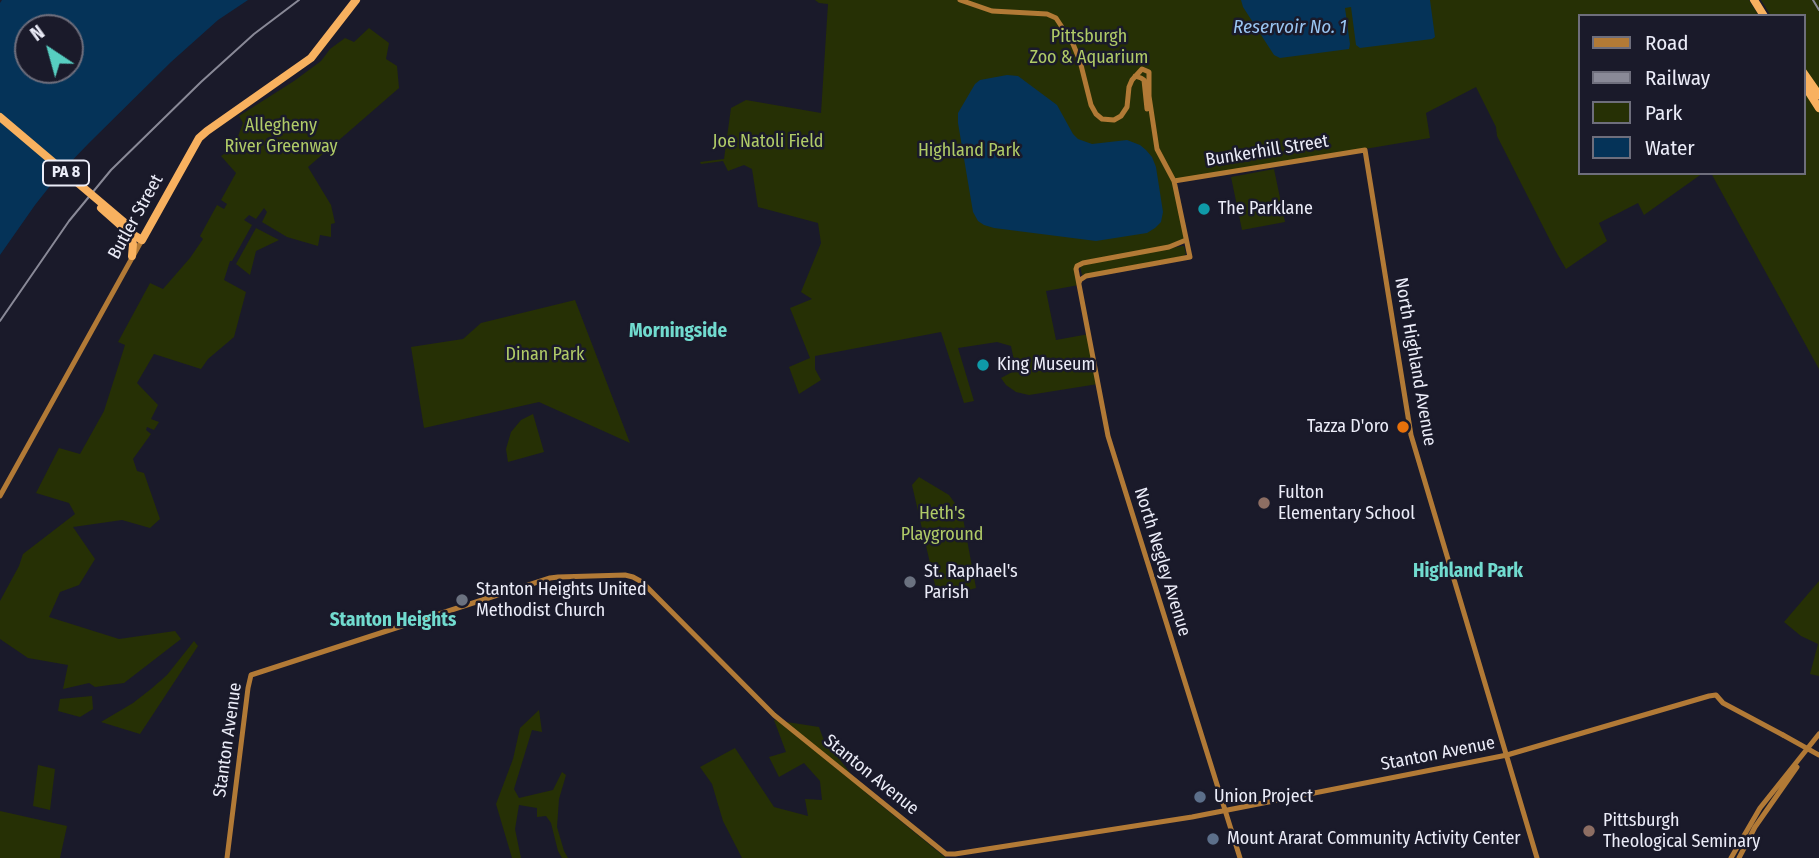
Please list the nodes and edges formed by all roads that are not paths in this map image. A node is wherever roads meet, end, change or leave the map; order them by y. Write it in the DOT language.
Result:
graph roads {
  1 [pos="356,0"];
  2 [pos="960,0"];
  3 [pos="1805,75"];
  4 [pos="1135,76"];
  5 [pos="1805,86"];
  6 [pos="1819,96"];
  7 [pos="1819,108"];
  8 [pos="0,117"];
  9 [pos="0,124"];
  10 [pos="1152,125"];
  11 [pos="1365,150"];
  12 [pos="1174,181"];
  13 [pos="134,233"];
  14 [pos="1186,240"];
  15 [pos="132,256"];
  16 [pos="1079,283"];
  17 [pos="0,496"];
  18 [pos="1819,734"];
  19 [pos="1819,739"];
  20 [pos="1507,755"];
  21 [pos="1819,755"];
  22 [pos="1225,810"];
  23 [pos="227,858"];
  24 [pos="1240,858"];
  25 [pos="1537,858"];
  26 [pos="1731,858"];
  27 [pos="1739,858"];
  1 -- 13 [label="highway, Butler Street"];
  2 -- 4 [label="main road"];
  3 -- 6 [label="highway"];
  4 -- 10 [label="main road"];
  4 -- 10 [label="main road"];
  5 -- 7 [label="highway"];
  8 -- 13 [label="highway, PA 8, bridge"];
  9 -- 13 [label="highway, PA 8, bridge"];
  10 -- 12 [label="main road"];
  11 -- 12 [label="main road, Bunkerhill Street"];
  11 -- 20 [label="main road, North Highland Avenue"];
  12 -- 14 [label="main road"];
  13 -- 15 [label="highway"];
  14 -- 16 [label="main road, North Negley Avenue"];
  14 -- 16 [label="main road"];
  15 -- 17 [label="main road, Butler Street"];
  16 -- 22 [label="main road, North Negley Avenue"];
  18 -- 26 [label="main road"];
  19 -- 27 [label="main road"];
  20 -- 21 [label="main road, Stanton Avenue, bridge"];
  20 -- 22 [label="main road, Stanton Avenue"];
  20 -- 25 [label="main road, North Highland Avenue"];
  22 -- 23 [label="main road, Stanton Avenue"];
  22 -- 24 [label="main road, North Negley Avenue"];
}
